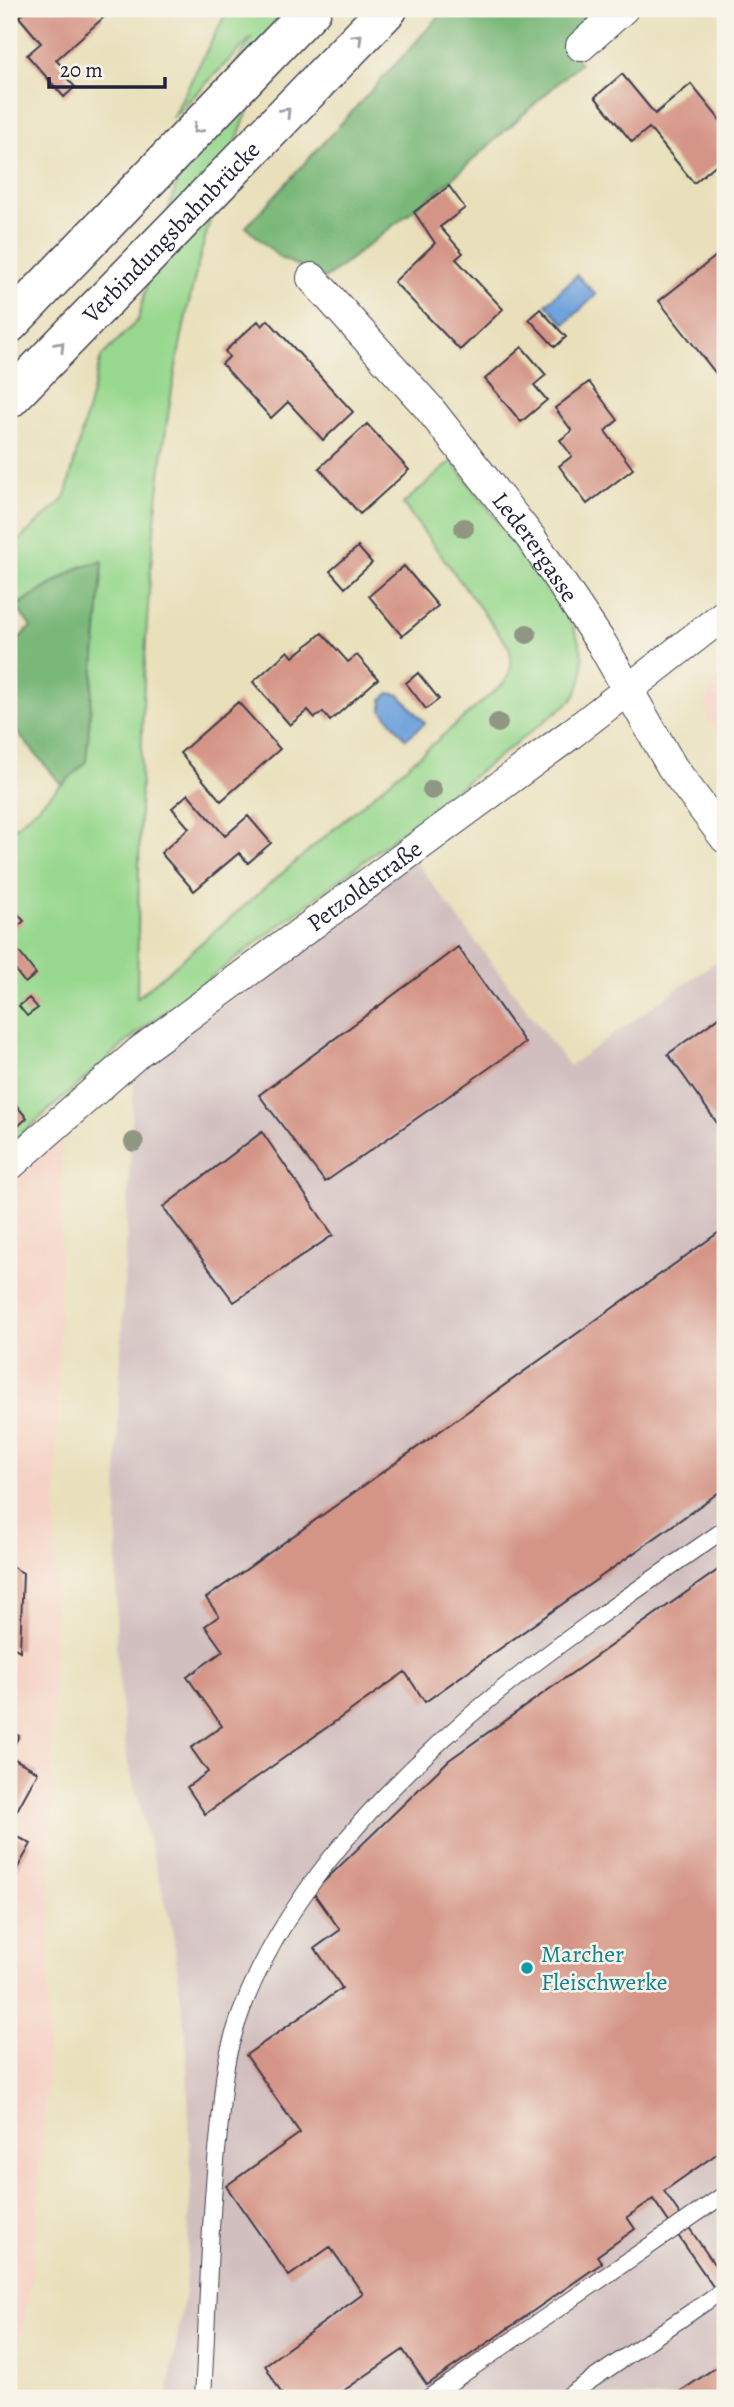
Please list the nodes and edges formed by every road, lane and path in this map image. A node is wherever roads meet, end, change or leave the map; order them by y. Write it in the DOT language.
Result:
graph roads {
  1 [pos="312,9"];
  2 [pos="388,9"];
  3 [pos="623,9"];
  4 [pos="581,46"];
  5 [pos="312,278"];
  6 [pos="9,324"];
  7 [pos="11,397"];
  8 [pos="725,614"];
  9 [pos="628,691"];
  10 [pos="725,838"];
  11 [pos="9,1166"];
  12 [pos="725,1529"];
  13 [pos="725,2194"];
  14 [pos="725,2289"];
  15 [pos="203,2398"];
  16 [pos="428,2398"];
  17 [pos="565,2398"];
  1 -- 6 [label="highway, one-way"];
  7 -- 2 [label="highway, Verbindungsbahnbrücke, one-way"];
  3 -- 4 [label="street"];
  5 -- 9 [label="street, Lederergasse"];
  8 -- 9 [label="street, Petzoldstraße"];
  9 -- 10 [label="street, Lederergasse"];
  9 -- 11 [label="street, Petzoldstraße"];
  12 -- 15 [label="lane"];
  13 -- 16 [label="lane"];
  14 -- 17 [label="lane"];
}
